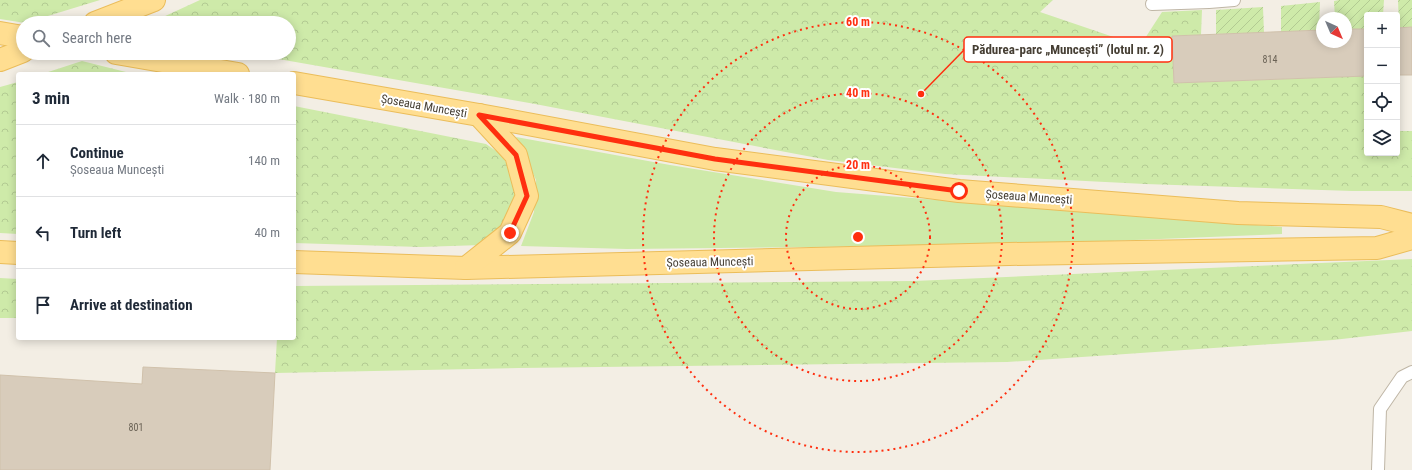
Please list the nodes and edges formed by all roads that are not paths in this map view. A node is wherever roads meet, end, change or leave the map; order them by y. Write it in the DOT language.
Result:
graph roads {
  1 [pos="154,0"];
  2 [pos="1234,0"];
  3 [pos="1152,4"];
  4 [pos="113,16"];
  5 [pos="0,33"];
  6 [pos="16,36"];
  7 [pos="16,54"];
  8 [pos="0,60"];
  9 [pos="157,60"];
  10 [pos="226,72"];
  11 [pos="296,84"];
  12 [pos="479,115"];
  13 [pos="1412,225"];
  14 [pos="1412,238"];
  15 [pos="0,252"];
  16 [pos="16,253"];
  17 [pos="296,262"];
  18 [pos="466,268"];
  19 [pos="1412,372"];
  20 [pos="1378,470"];
  1 -- 4 [label="main road"];
  2 -- 3 [label="lane"];
  5 -- 6 [label="main road"];
  7 -- 8 [label="main road"];
  9 -- 10 [label="main road"];
  11 -- 12 [label="main road, Șoseaua Muncești"];
  12 -- 13 [label="main road, Șoseaua Muncești"];
  12 -- 18 [label="main road"];
  14 -- 18 [label="main road, Șoseaua Muncești"];
  15 -- 16 [label="main road"];
  17 -- 18 [label="main road, Șoseaua Muncești"];
  19 -- 20 [label="lane"];
}
